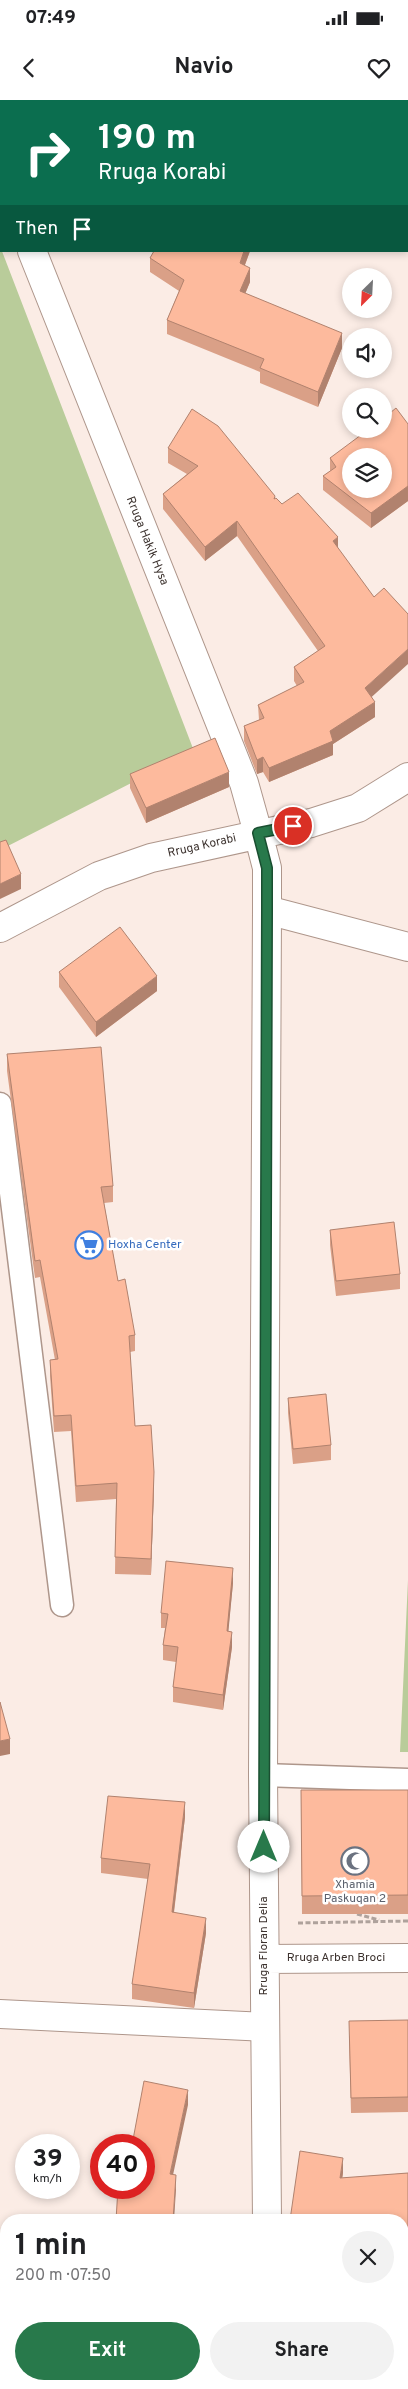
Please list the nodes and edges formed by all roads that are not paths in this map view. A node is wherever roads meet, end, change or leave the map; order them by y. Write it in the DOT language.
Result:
graph roads {
  1 [pos="32,252"];
  2 [pos="408,777"];
  3 [pos="258,833"];
  4 [pos="267,910"];
  5 [pos="0,928"];
  6 [pos="408,947"];
  7 [pos="0,1104"];
  8 [pos="62,1605"];
  9 [pos="263,1775"];
  10 [pos="408,1780"];
  11 [pos="408,1958"];
  12 [pos="265,1959"];
  13 [pos="0,2014"];
  14 [pos="265,2027"];
  15 [pos="267,2214"];
  1 -- 3 [label="street, Rruga Hakik Hysa"];
  2 -- 3 [label="street, Rruga Korabi"];
  3 -- 4 [label="street, Rruga Floran Delia"];
  3 -- 5 [label="street, Rruga Korabi"];
  4 -- 6 [label="street"];
  4 -- 9 [label="street, Rruga Floran Delia"];
  7 -- 8 [label="lane"];
  9 -- 10 [label="lane"];
  9 -- 12 [label="street, Rruga Floran Delia"];
  11 -- 12 [label="street, Rruga Arben Broci"];
  12 -- 14 [label="street, Rruga Floran Delia"];
  13 -- 14 [label="street"];
  14 -- 15 [label="street, Rruga Floran Delia"];
}
